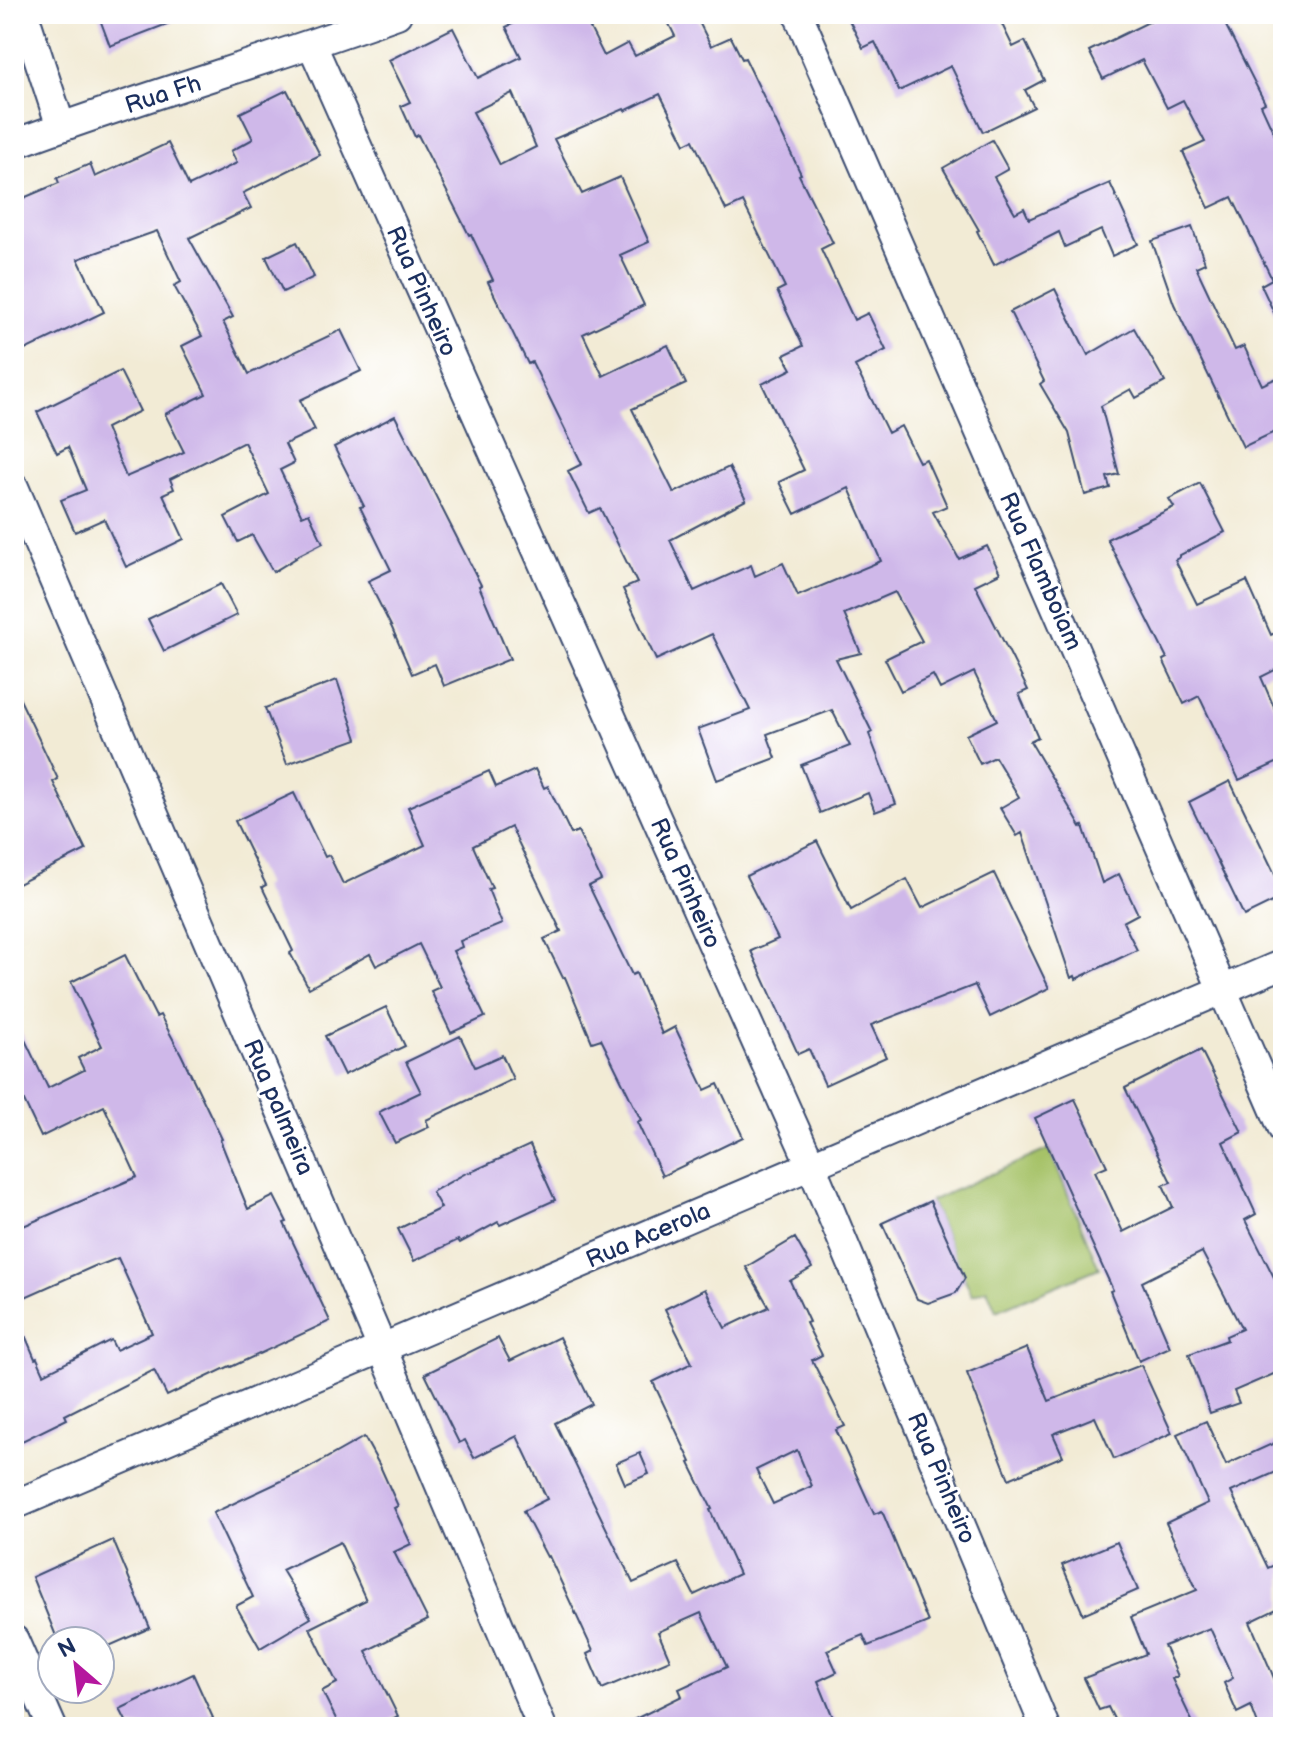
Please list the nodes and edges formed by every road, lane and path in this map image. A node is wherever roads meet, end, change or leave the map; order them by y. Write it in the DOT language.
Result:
graph roads {
  1 [pos="24,14"];
  2 [pos="397,14"];
  3 [pos="798,14"];
  4 [pos="312,45"];
  5 [pos="61,127"];
  6 [pos="14,144"];
  7 [pos="14,487"];
  8 [pos="1283,964"];
  9 [pos="1223,989"];
  10 [pos="1283,1129"];
  11 [pos="811,1165"];
  12 [pos="382,1348"];
  13 [pos="14,1505"];
  14 [pos="14,1640"];
  15 [pos="52,1727"];
  16 [pos="542,1727"];
  17 [pos="1045,1727"];
  1 -- 5 [label="street"];
  2 -- 4 [label="street, Rua Fh"];
  3 -- 9 [label="street, Rua Flamboiam"];
  4 -- 5 [label="street, Rua Fh"];
  4 -- 11 [label="street, Rua Pinheiro"];
  5 -- 6 [label="street, Rua Fh"];
  7 -- 12 [label="street, Rua palmeira"];
  8 -- 9 [label="street, Rua Acerola"];
  9 -- 10 [label="street, Rua Flamboiam"];
  9 -- 11 [label="street, Rua Acerola"];
  11 -- 12 [label="street, Rua Acerola"];
  11 -- 17 [label="street, Rua Pinheiro"];
  12 -- 13 [label="street, Rua Acerola"];
  12 -- 16 [label="street, Rua palmeira"];
  14 -- 15 [label="street"];
}
